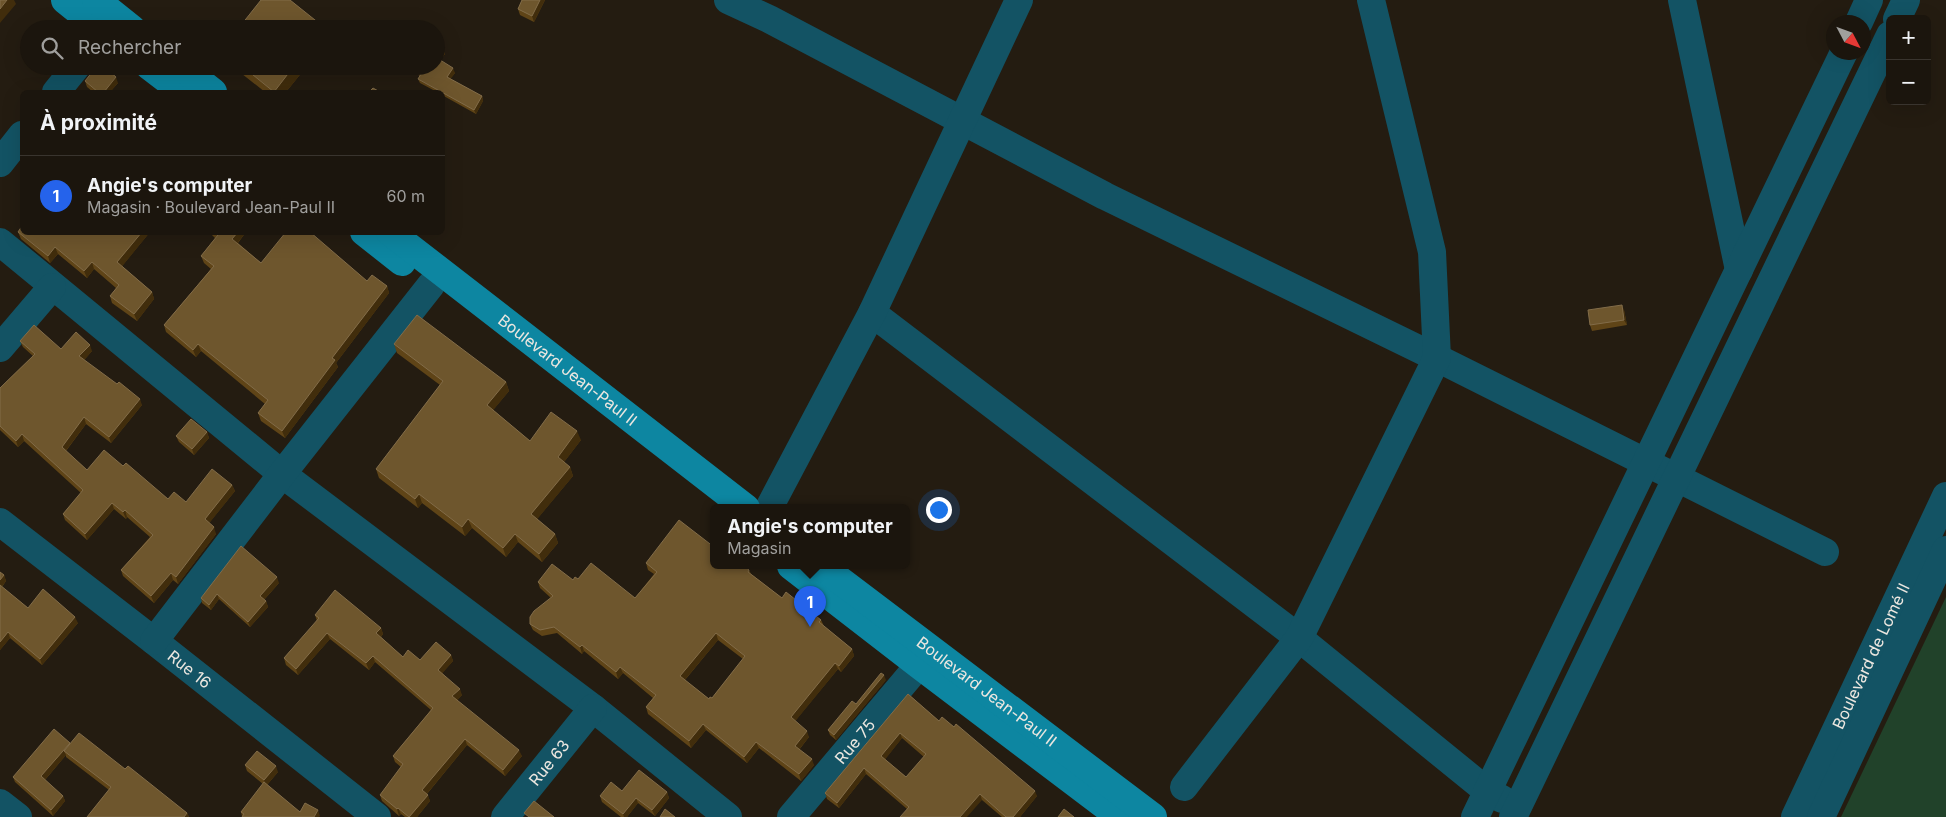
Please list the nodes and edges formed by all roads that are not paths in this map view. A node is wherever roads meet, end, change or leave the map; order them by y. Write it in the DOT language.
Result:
graph roads {
  1 [pos="65,0"];
  2 [pos="96,0"];
  3 [pos="728,0"];
  4 [pos="1019,0"];
  5 [pos="1371,0"];
  6 [pos="1682,0"];
  7 [pos="1869,0"];
  8 [pos="1906,0"];
  9 [pos="773,10"];
  10 [pos="1862,15"];
  11 [pos="1899,15"];
  12 [pos="90,20"];
  13 [pos="121,20"];
  14 [pos="1886,42"];
  15 [pos="1840,60"];
  16 [pos="70,75"];
  17 [pos="161,75"];
  18 [pos="191,75"];
  19 [pos="58,90"];
  20 [pos="180,90"];
  21 [pos="210,90"];
  22 [pos="961,120"];
  23 [pos="20,138"];
  24 [pos="0,163"];
  25 [pos="368,235"];
  26 [pos="394,235"];
  27 [pos="0,242"];
  28 [pos="1739,270"];
  29 [pos="431,285"];
  30 [pos="52,287"];
  31 [pos="872,313"];
  32 [pos="0,348"];
  33 [pos="1438,358"];
  34 [pos="1646,463"];
  35 [pos="282,474"];
  36 [pos="1677,477"];
  37 [pos="1946,496"];
  38 [pos="713,504"];
  39 [pos="741,504"];
  40 [pos="771,504"];
  41 [pos="0,522"];
  42 [pos="1946,550"];
  43 [pos="1825,552"];
  44 [pos="795,569"];
  45 [pos="825,569"];
  46 [pos="1299,638"];
  47 [pos="154,641"];
  48 [pos="919,665"];
  49 [pos="592,708"];
  50 [pos="1184,787"];
  51 [pos="1488,791"];
  52 [pos="0,803"];
  53 [pos="1516,812"];
  54 [pos="18,817"];
  55 [pos="377,817"];
  56 [pos="505,817"];
  57 [pos="728,817"];
  58 [pos="791,817"];
  59 [pos="1120,817"];
  60 [pos="1154,817"];
  61 [pos="1475,817"];
  62 [pos="1795,817"];
  63 [pos="1821,817"];
  1 -- 12 [label="main road"];
  2 -- 13 [label="main road"];
  3 -- 9 [label="street"];
  4 -- 22 [label="street"];
  5 -- 33 [label="street"];
  6 -- 28 [label="street"];
  7 -- 10 [label="street"];
  8 -- 11 [label="street"];
  9 -- 22 [label="street"];
  14 -- 36 [label="street"];
  15 -- 28 [label="street"];
  16 -- 19 [label="street"];
  17 -- 20 [label="main road"];
  18 -- 21 [label="main road"];
  22 -- 31 [label="street"];
  22 -- 33 [label="street"];
  23 -- 24 [label="street"];
  25 -- 29 [label="main road, Boulevard Jean-Paul II"];
  26 -- 39 [label="main road, Boulevard Jean-Paul II"];
  27 -- 30 [label="street"];
  28 -- 34 [label="street"];
  29 -- 35 [label="street"];
  29 -- 38 [label="main road, Boulevard Jean-Paul II"];
  30 -- 32 [label="street"];
  30 -- 35 [label="street"];
  31 -- 40 [label="street"];
  31 -- 46 [label="street"];
  33 -- 34 [label="street"];
  33 -- 46 [label="street"];
  34 -- 36 [label="street"];
  34 -- 51 [label="street"];
  35 -- 47 [label="street"];
  35 -- 49 [label="street"];
  36 -- 43 [label="street"];
  36 -- 53 [label="street"];
  37 -- 62 [label="street, Boulevard de Lomé II"];
  41 -- 47 [label="street, Rue 16"];
  42 -- 63 [label="street, Boulevard de Lomé II"];
  44 -- 48 [label="main road, Boulevard Jean-Paul II"];
  45 -- 60 [label="main road, Boulevard Jean-Paul II"];
  46 -- 50 [label="street"];
  46 -- 51 [label="street"];
  47 -- 55 [label="street, Rue 16"];
  48 -- 58 [label="street, Rue 75"];
  48 -- 59 [label="main road, Boulevard Jean-Paul II"];
  49 -- 56 [label="street, Rue 63"];
  49 -- 57 [label="street"];
  51 -- 53 [label="street"];
  51 -- 61 [label="street"];
  52 -- 54 [label="street"];
}
